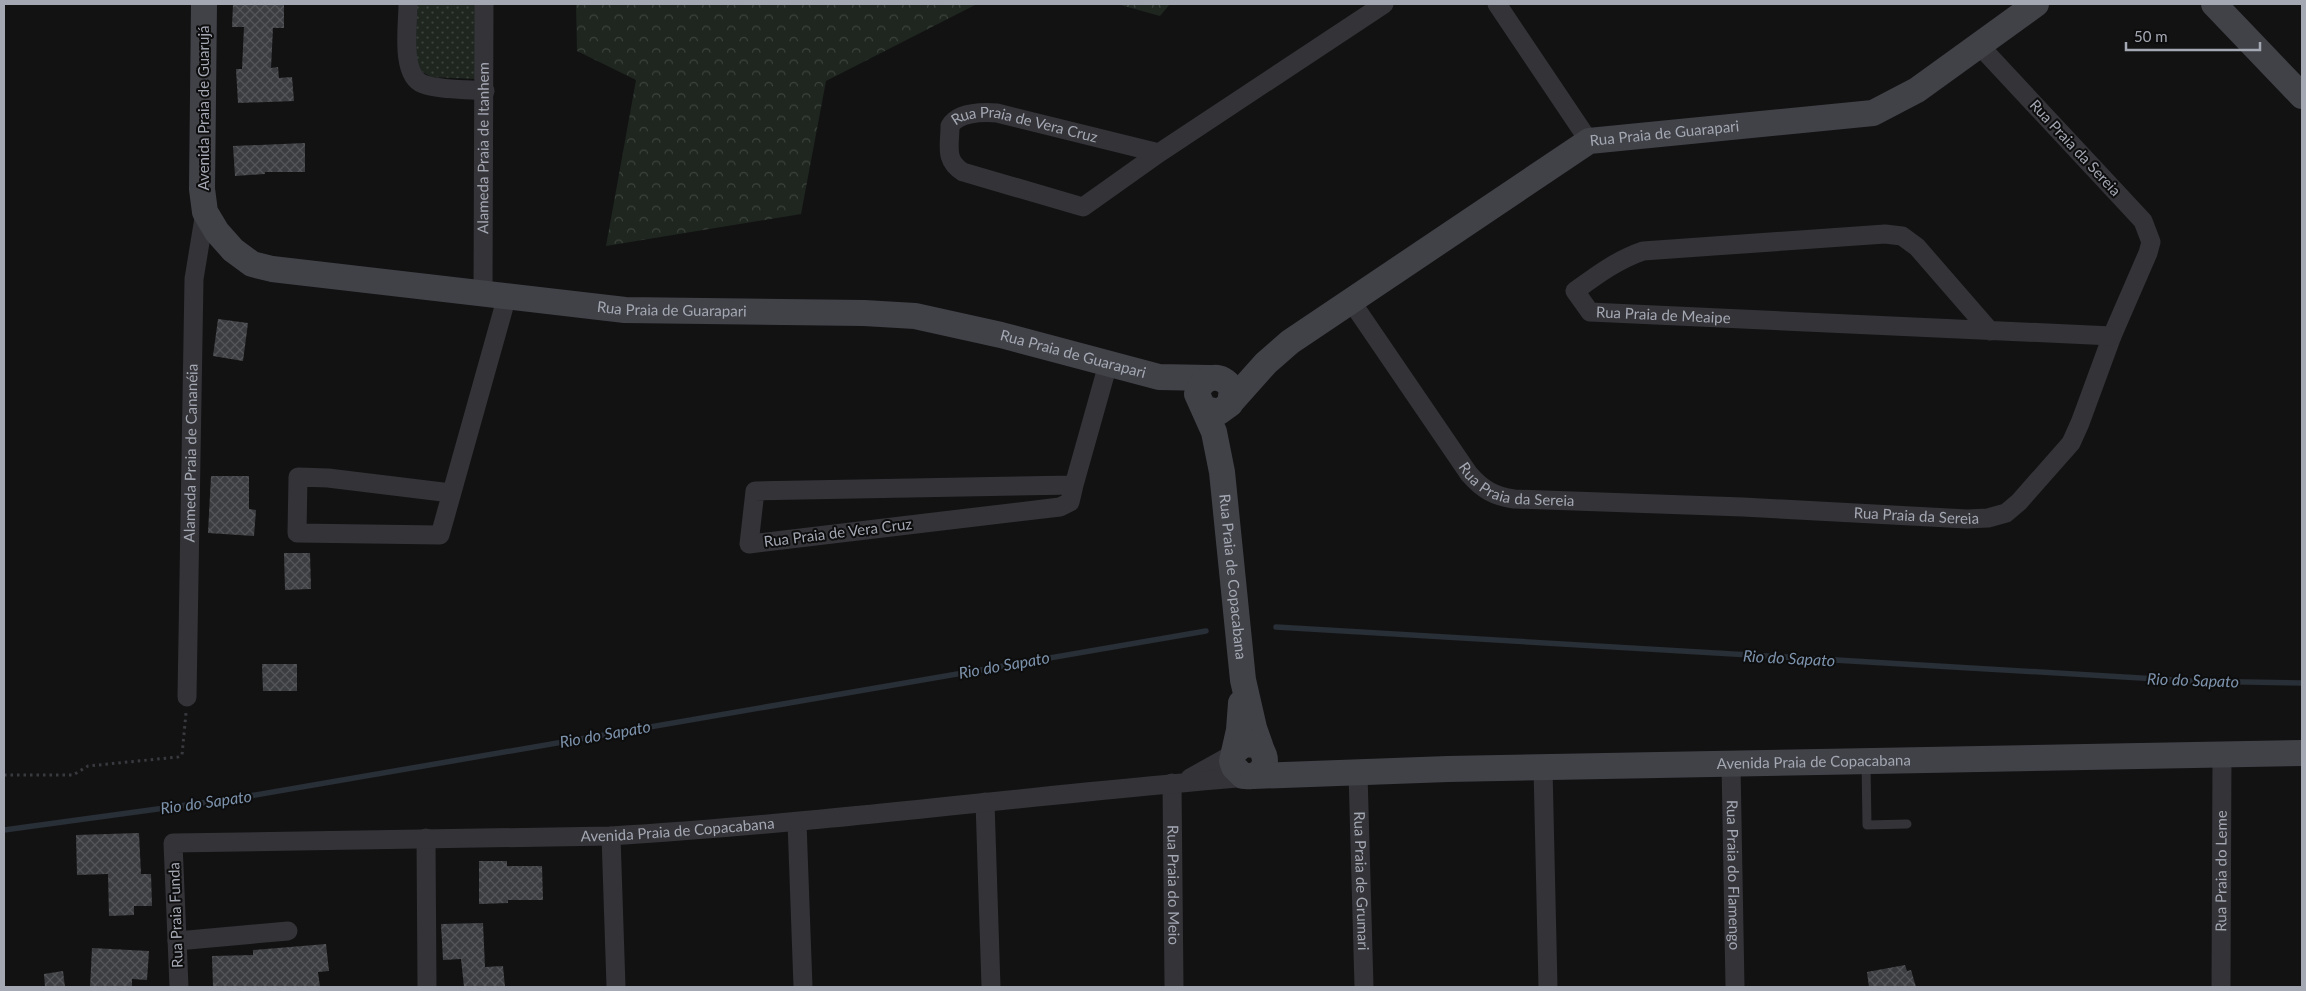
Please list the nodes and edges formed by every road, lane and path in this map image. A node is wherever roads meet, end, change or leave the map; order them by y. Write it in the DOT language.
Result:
graph roads {
  1 [pos="204,4"];
  2 [pos="408,4"];
  3 [pos="484,4"];
  4 [pos="1384,4"];
  5 [pos="1497,4"];
  6 [pos="2036,4"];
  7 [pos="2218,6"];
  8 [pos="1979,45"];
  9 [pos="485,91"];
  10 [pos="2302,96"];
  11 [pos="1589,141"];
  12 [pos="1159,153"];
  13 [pos="205,212"];
  14 [pos="495,295"];
  15 [pos="1351,301"];
  16 [pos="1990,331"];
  17 [pos="2112,336"];
  18 [pos="1290,342"];
  19 [pos="1108,364"];
  20 [pos="1159,377"];
  21 [pos="1210,378"];
  22 [pos="1231,402"];
  23 [pos="1203,408"];
  24 [pos="1222,472"];
  25 [pos="1074,485"];
  26 [pos="451,493"];
  27 [pos="1243,680"];
  28 [pos="187,696"];
  29 [pos="1262,749"];
  30 [pos="1234,753"];
  31 [pos="2302,753"];
  32 [pos="2222,754"];
  33 [pos="1865,761"];
  34 [pos="1731,764"];
  35 [pos="1543,768"];
  36 [pos="1358,772"];
  37 [pos="1327,774"];
  38 [pos="4,775"];
  39 [pos="1251,777"];
  40 [pos="1176,783"];
  41 [pos="985,802"];
  42 [pos="797,822"];
  43 [pos="1907,824"];
  44 [pos="611,836"];
  45 [pos="426,838"];
  46 [pos="173,843"];
  47 [pos="288,931"];
  48 [pos="177,941"];
  49 [pos="179,987"];
  50 [pos="427,987"];
  51 [pos="616,987"];
  52 [pos="802,987"];
  53 [pos="990,987"];
  54 [pos="1174,987"];
  55 [pos="1364,987"];
  56 [pos="1548,987"];
  57 [pos="1735,987"];
  58 [pos="2221,987"];
  1 -- 13 [label="street, Avenida Praia de Guarujá"];
  2 -- 9 [label="street"];
  3 -- 9 [label="street, Alameda Praia de Itanhem"];
  4 -- 12 [label="street, Rua Praia de Vera Cruz"];
  5 -- 11 [label="street"];
  6 -- 8 [label="street, Rua Praia de Guarapari"];
  7 -- 10 [label="street"];
  8 -- 11 [label="street, Rua Praia de Guarapari"];
  8 -- 17 [label="street, Rua Praia da Sereia"];
  9 -- 14 [label="street, Alameda Praia de Itanhem"];
  11 -- 15 [label="street, Rua Praia de Guarapari"];
  12 -- 12 [label="street, Rua Praia de Vera Cruz"];
  13 -- 14 [label="street, Rua Praia de Guarapari"];
  13 -- 28 [label="street, Alameda Praia de Cananéia"];
  14 -- 19 [label="street, Rua Praia de Guarapari"];
  14 -- 26 [label="street, Alameda Praia de Itanhem"];
  15 -- 17 [label="street, Rua Praia da Sereia"];
  15 -- 18 [label="street, Rua Praia de Guarapari"];
  16 -- 16 [label="street, Rua Praia de Meaipe"];
  16 -- 17 [label="street, Rua Praia de Meaipe"];
  18 -- 21 [label="street, Rua Praia de Guarapari"];
  18 -- 22 [label="street, Rua Praia de Guarapari"];
  19 -- 20 [label="street, Rua Praia de Guarapari"];
  19 -- 25 [label="street, Rua Praia de Vera Cruz"];
  20 -- 21 [label="street, Rua Praia de Guarapari"];
  20 -- 23 [label="street, Rua Praia de Guarapari"];
  21 -- 22 [label="street"];
  21 -- 23 [label="street"];
  22 -- 23 [label="street"];
  22 -- 24 [label="street, Rua Praia de Copacabana"];
  23 -- 24 [label="street, Rua Praia de Copacabana"];
  24 -- 27 [label="street, Rua Praia de Copacabana"];
  25 -- 25 [label="street, Rua Praia de Vera Cruz"];
  26 -- 26 [label="street, Alameda Praia de Itanhem"];
  27 -- 29 [label="street, Rua Praia de Copacabana"];
  27 -- 30 [label="street, Rua Praia de Copacabana"];
  28 -- 38 [label="path"];
  29 -- 30 [label="street"];
  29 -- 37 [label="street, Avenida Praia de Copacabana"];
  29 -- 39 [label="street"];
  30 -- 39 [label="street"];
  30 -- 40 [label="street, Avenida Praia de Copacabana"];
  31 -- 32 [label="street, Avenida Praia de Copacabana"];
  32 -- 33 [label="street, Avenida Praia de Copacabana"];
  32 -- 58 [label="street, Rua Praia do Leme"];
  33 -- 34 [label="street, Avenida Praia de Copacabana"];
  33 -- 43 [label="lane"];
  34 -- 35 [label="street, Avenida Praia de Copacabana"];
  34 -- 57 [label="street, Rua Praia do Flamengo"];
  35 -- 36 [label="street, Avenida Praia de Copacabana"];
  35 -- 56 [label="street"];
  36 -- 37 [label="street, Avenida Praia de Copacabana"];
  36 -- 55 [label="street, Rua Praia de Grumari"];
  37 -- 39 [label="street, Avenida Praia de Copacabana"];
  39 -- 40 [label="street, Avenida Praia de Copacabana"];
  40 -- 41 [label="street, Avenida Praia de Copacabana"];
  40 -- 54 [label="street, Rua Praia do Meio"];
  41 -- 42 [label="street, Avenida Praia de Copacabana"];
  41 -- 53 [label="street"];
  42 -- 44 [label="street, Avenida Praia de Copacabana"];
  42 -- 52 [label="street"];
  44 -- 45 [label="street, Avenida Praia de Copacabana"];
  44 -- 51 [label="street"];
  45 -- 46 [label="street, Avenida Praia de Copacabana"];
  45 -- 50 [label="street"];
  46 -- 48 [label="street, Rua Praia Funda"];
  47 -- 48 [label="street"];
  48 -- 49 [label="street, Rua Praia Funda"];
}
